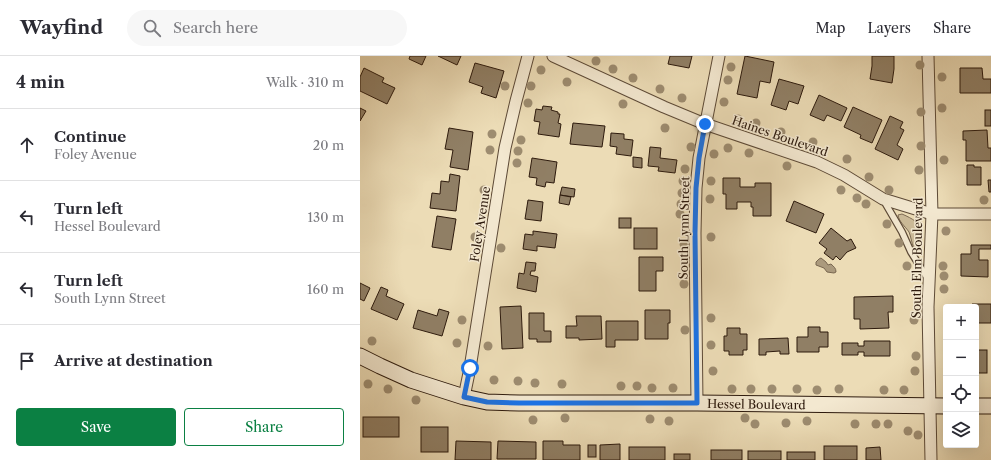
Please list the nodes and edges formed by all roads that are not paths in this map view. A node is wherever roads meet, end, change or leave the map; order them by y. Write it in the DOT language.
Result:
graph roads {
  1 [pos="528,56"];
  2 [pos="553,56"];
  3 [pos="719,56"];
  4 [pos="928,56"];
  5 [pos="705,124"];
  6 [pos="883,199"];
  7 [pos="932,214"];
  8 [pos="991,214"];
  9 [pos="929,282"];
  10 [pos="360,356"];
  11 [pos="464,397"];
  12 [pos="697,403"];
  13 [pos="930,406"];
  14 [pos="943,406"];
  15 [pos="979,406"];
  16 [pos="991,406"];
  17 [pos="931,460"];
  1 -- 11 [label="street, Foley Avenue"];
  2 -- 5 [label="street, Haines Boulevard"];
  3 -- 5 [label="street, South Lynn Street"];
  4 -- 7 [label="street, South Elm Boulevard"];
  5 -- 6 [label="street, Haines Boulevard"];
  5 -- 12 [label="street, South Lynn Street"];
  6 -- 7 [label="street, Haines Boulevard"];
  6 -- 9 [label="lane"];
  7 -- 8 [label="street, Haines Boulevard"];
  7 -- 9 [label="street, South Elm Boulevard"];
  9 -- 13 [label="street, South Elm Boulevard"];
  10 -- 11 [label="street, Hessel Boulevard"];
  11 -- 12 [label="street, Hessel Boulevard"];
  12 -- 13 [label="street, Hessel Boulevard"];
  13 -- 14 [label="street, Hessel Boulevard"];
  13 -- 17 [label="street, South Elm Boulevard"];
  15 -- 16 [label="street"];
}
